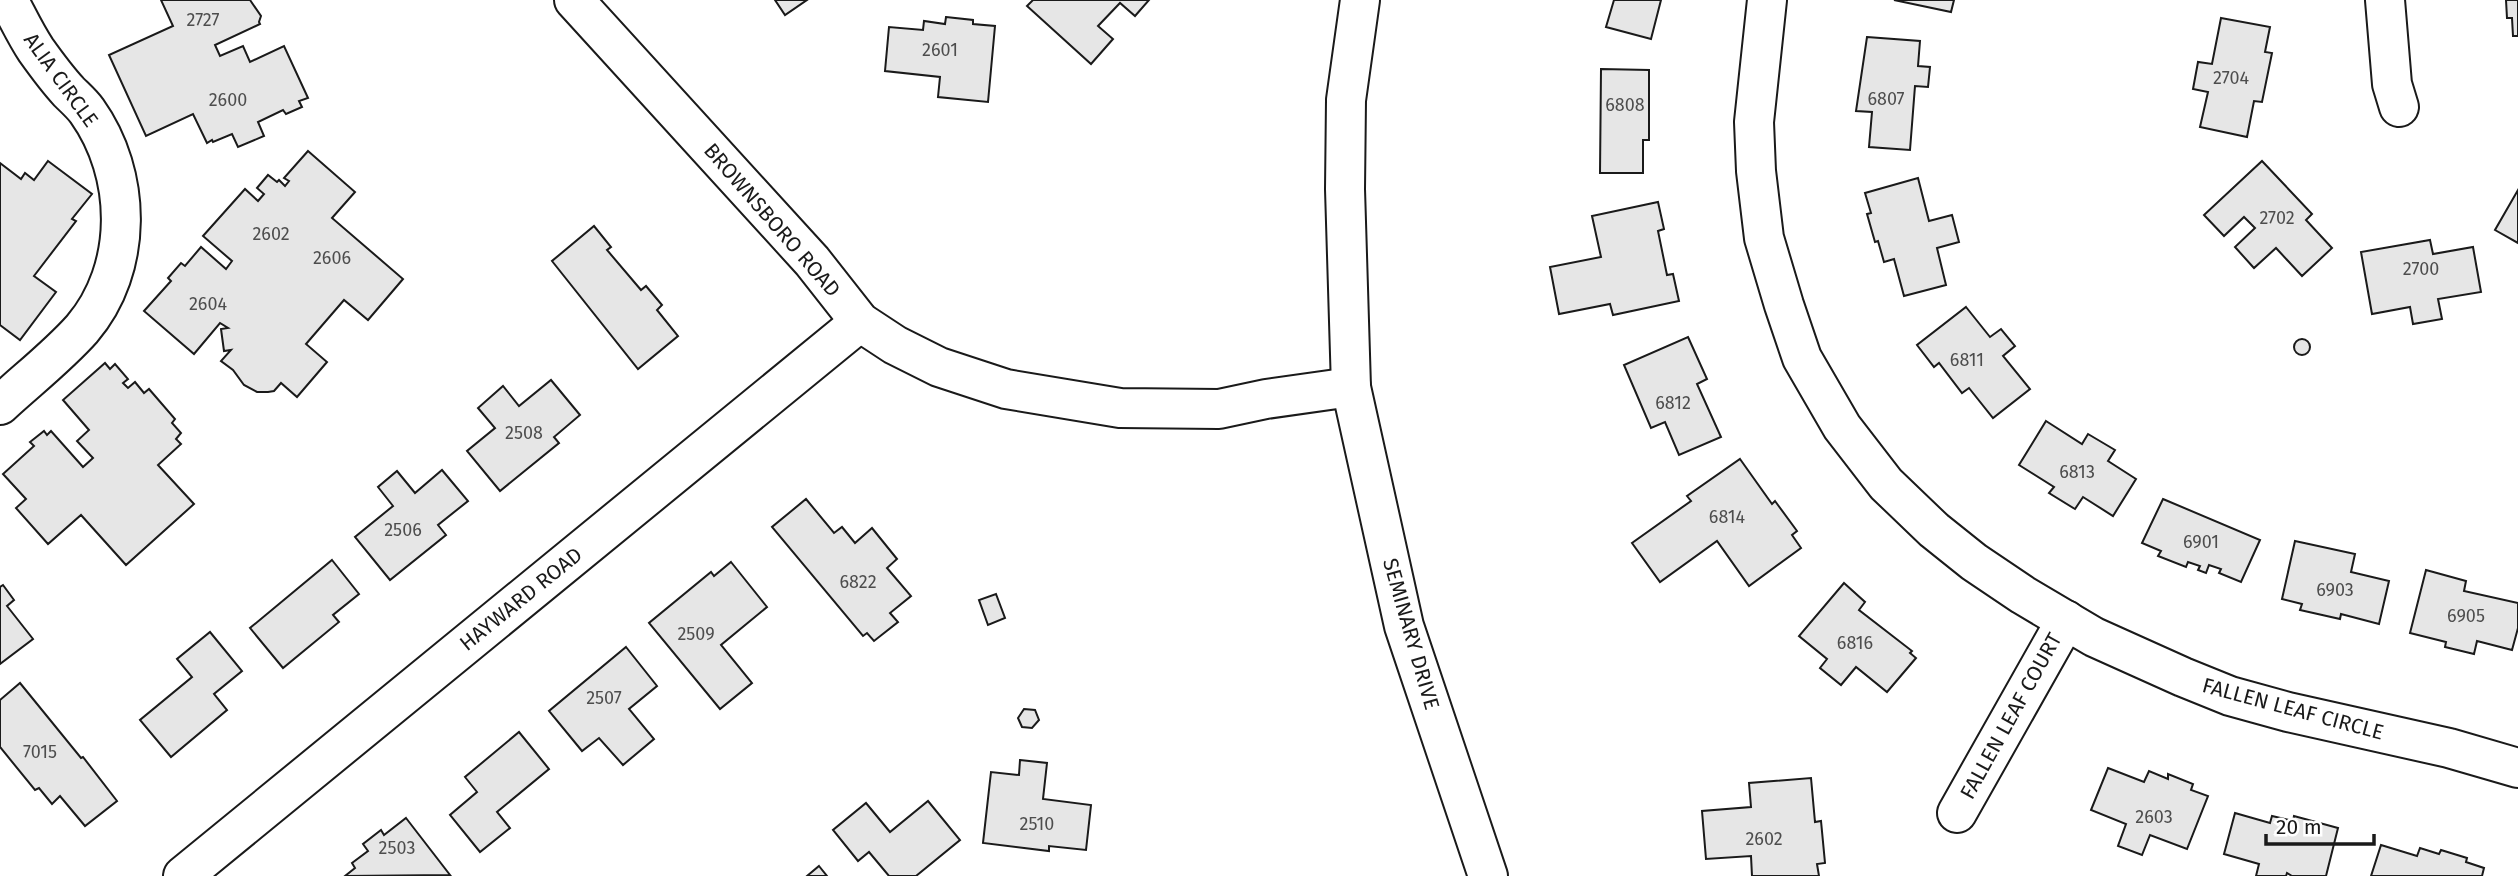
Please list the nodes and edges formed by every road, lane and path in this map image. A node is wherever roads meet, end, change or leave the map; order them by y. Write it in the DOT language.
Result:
graph roads {
  1 [pos="574,0"];
  2 [pos="1360,0"];
  3 [pos="1767,0"];
  4 [pos="2385,0"];
  5 [pos="9,4"];
  6 [pos="2399,107"];
  7 [pos="860,322"];
  8 [pos="1351,387"];
  9 [pos="0,405"];
  10 [pos="2066,620"];
  11 [pos="2518,768"];
  12 [pos="1957,813"];
  13 [pos="183,876"];
  14 [pos="1488,876"];
  1 -- 7 [label="street, BROWNSBORO ROAD"];
  2 -- 8 [label="street, SEMINARY DRIVE"];
  3 -- 10 [label="street, FALLEN LEAF CIRCLE"];
  4 -- 6 [label="street"];
  5 -- 9 [label="street, ALIA CIRCLE"];
  7 -- 8 [label="street, BROWNSBORO ROAD"];
  7 -- 13 [label="street, HAYWARD ROAD"];
  8 -- 14 [label="street, SEMINARY DRIVE"];
  10 -- 11 [label="street, FALLEN LEAF CIRCLE"];
  10 -- 12 [label="street, FALLEN LEAF COURT"];
}
